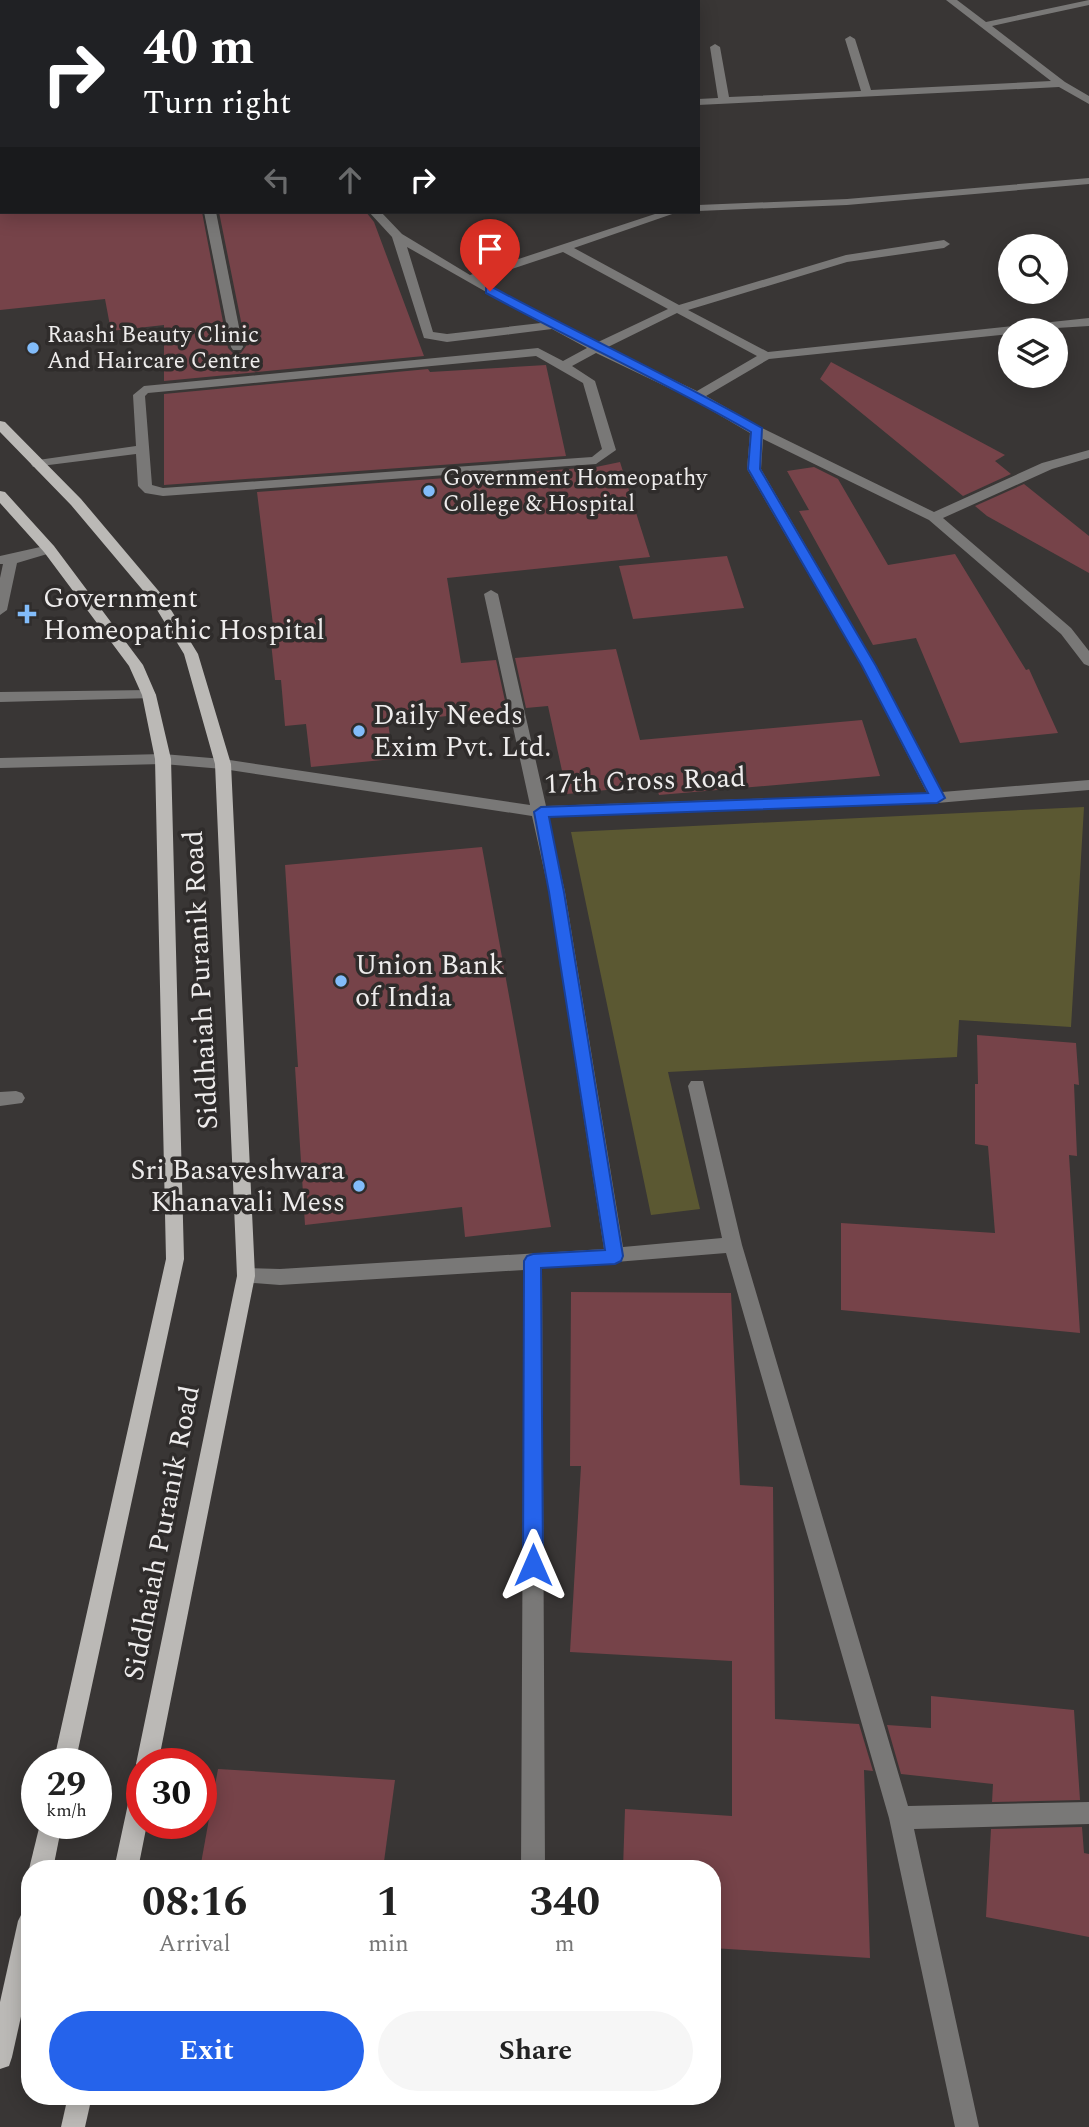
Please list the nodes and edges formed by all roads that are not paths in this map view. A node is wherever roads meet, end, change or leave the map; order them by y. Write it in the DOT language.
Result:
graph roads {
  1 [pos="951,0"];
  2 [pos="1083,4"];
  3 [pos="985,25"];
  4 [pos="850,38"];
  5 [pos="715,47"];
  6 [pos="1061,83"];
  7 [pos="867,93"];
  8 [pos="724,101"];
  9 [pos="1089,101"];
  10 [pos="700,102"];
  11 [pos="1089,181"];
  12 [pos="700,208"];
  13 [pos="210,214"];
  14 [pos="380,214"];
  15 [pos="666,214"];
  16 [pos="398,236"];
  17 [pos="944,244"];
  18 [pos="566,248"];
  19 [pos="469,279"];
  20 [pos="677,309"];
  21 [pos="1089,322"];
  22 [pos="554,324"];
  23 [pos="237,346"];
  24 [pos="596,348"];
  25 [pos="766,356"];
  26 [pos="564,366"];
  27 [pos="697,396"];
  28 [pos="0,425"];
  29 [pos="757,431"];
  30 [pos="143,449"];
  31 [pos="1089,454"];
  32 [pos="38,464"];
  33 [pos="0,495"];
  34 [pos="934,517"];
  35 [pos="49,550"];
  36 [pos="6,560"];
  37 [pos="491,594"];
  38 [pos="0,610"];
  39 [pos="1089,661"];
  40 [pos="149,695"];
  41 [pos="0,697"];
  42 [pos="163,759"];
  43 [pos="0,763"];
  44 [pos="223,764"];
  45 [pos="1089,785"];
  46 [pos="937,798"];
  47 [pos="541,812"];
  48 [pos="697,1086"];
  49 [pos="733,1245"];
  50 [pos="615,1256"];
  51 [pos="533,1261"];
  52 [pos="246,1276"];
  53 [pos="68,1748"];
  54 [pos="150,1748"];
  55 [pos="1089,1813"];
  56 [pos="900,1818"];
  57 [pos="48,1839"];
  58 [pos="132,1839"];
  59 [pos="43,1860"];
  60 [pos="128,1860"];
  61 [pos="533,1860"];
  62 [pos="21,1962"];
  63 [pos="0,2057"];
  64 [pos="78,2105"];
  65 [pos="74,2127"];
  66 [pos="967,2127"];
  1 -- 3 [label="street"];
  2 -- 3 [label="street"];
  3 -- 6 [label="street"];
  4 -- 7 [label="street"];
  5 -- 8 [label="street"];
  6 -- 7 [label="street"];
  6 -- 9 [label="street"];
  7 -- 8 [label="street"];
  8 -- 10 [label="street"];
  11 -- 12 [label="street"];
  13 -- 23 [label="street"];
  14 -- 16 [label="street"];
  15 -- 18 [label="street"];
  16 -- 19 [label="street"];
  16 -- 22 [label="street"];
  17 -- 20 [label="street"];
  18 -- 19 [label="street"];
  18 -- 20 [label="street"];
  19 -- 22 [label="street"];
  20 -- 24 [label="street"];
  20 -- 25 [label="street"];
  21 -- 25 [label="street"];
  22 -- 24 [label="street"];
  24 -- 26 [label="street"];
  24 -- 27 [label="street"];
  25 -- 27 [label="street"];
  26 -- 30 [label="street"];
  26 -- 30 [label="street"];
  27 -- 29 [label="street"];
  28 -- 32 [label="main road, Siddhaiah Puranik Road"];
  29 -- 34 [label="street"];
  29 -- 46 [label="street"];
  30 -- 32 [label="street"];
  31 -- 34 [label="street"];
  32 -- 44 [label="main road, Siddhaiah Puranik Road"];
  33 -- 35 [label="main road, Siddhaiah Puranik Road"];
  34 -- 39 [label="street"];
  35 -- 36 [label="street"];
  35 -- 40 [label="main road, Siddhaiah Puranik Road"];
  36 -- 38 [label="street"];
  37 -- 47 [label="street"];
  40 -- 41 [label="street"];
  40 -- 42 [label="main road, Siddhaiah Puranik Road"];
  42 -- 43 [label="street, 17th Cross Road"];
  42 -- 44 [label="street, 17th Cross Road"];
  42 -- 53 [label="main road, Siddhaiah Puranik Road"];
  44 -- 47 [label="street, 17th Cross Road"];
  44 -- 52 [label="main road, Siddhaiah Puranik Road"];
  45 -- 46 [label="street, 17th Cross Road"];
  46 -- 47 [label="street, 17th Cross Road"];
  47 -- 50 [label="street"];
  48 -- 49 [label="street"];
  49 -- 50 [label="street"];
  49 -- 56 [label="street"];
  50 -- 51 [label="street"];
  51 -- 52 [label="street"];
  51 -- 61 [label="street"];
  52 -- 54 [label="main road, Siddhaiah Puranik Road"];
  55 -- 56 [label="street"];
  56 -- 66 [label="street"];
  57 -- 59 [label="main road"];
  58 -- 60 [label="main road"];
  62 -- 63 [label="main road"];
  64 -- 65 [label="main road"];
}
